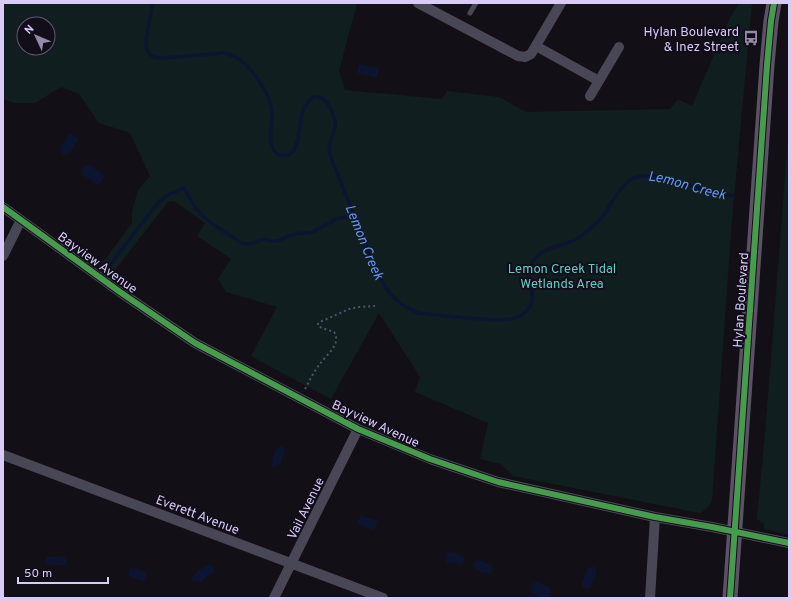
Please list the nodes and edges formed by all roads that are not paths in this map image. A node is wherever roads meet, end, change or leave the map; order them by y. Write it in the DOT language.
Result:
graph roads {
  1 [pos="418,3"];
  2 [pos="476,3"];
  3 [pos="774,3"];
  4 [pos="558,4"];
  5 [pos="470,13"];
  6 [pos="536,46"];
  7 [pos="619,47"];
  8 [pos="599,81"];
  9 [pos="590,96"];
  10 [pos="3,207"];
  11 [pos="21,220"];
  12 [pos="3,256"];
  13 [pos="358,429"];
  14 [pos="3,455"];
  15 [pos="656,517"];
  16 [pos="734,532"];
  17 [pos="789,543"];
  18 [pos="292,564"];
  19 [pos="274,598"];
  20 [pos="383,598"];
  21 [pos="650,598"];
  22 [pos="730,598"];
  1 -- 6 [label="street"];
  2 -- 5 [label="lane"];
  3 -- 16 [label="main road, Hylan Boulevard"];
  4 -- 6 [label="street"];
  6 -- 8 [label="street"];
  7 -- 8 [label="street"];
  8 -- 9 [label="street"];
  10 -- 11 [label="street, Bayview Avenue"];
  11 -- 12 [label="street"];
  11 -- 13 [label="street, Bayview Avenue"];
  13 -- 15 [label="street, Bayview Avenue"];
  13 -- 18 [label="street, Vail Avenue"];
  14 -- 18 [label="street, Everett Avenue"];
  15 -- 16 [label="street, Bayview Avenue"];
  15 -- 21 [label="street"];
  16 -- 17 [label="street, Bayview Avenue"];
  16 -- 22 [label="main road, Hylan Boulevard"];
  18 -- 19 [label="street, Vail Avenue"];
  18 -- 20 [label="street, Everett Avenue"];
}
